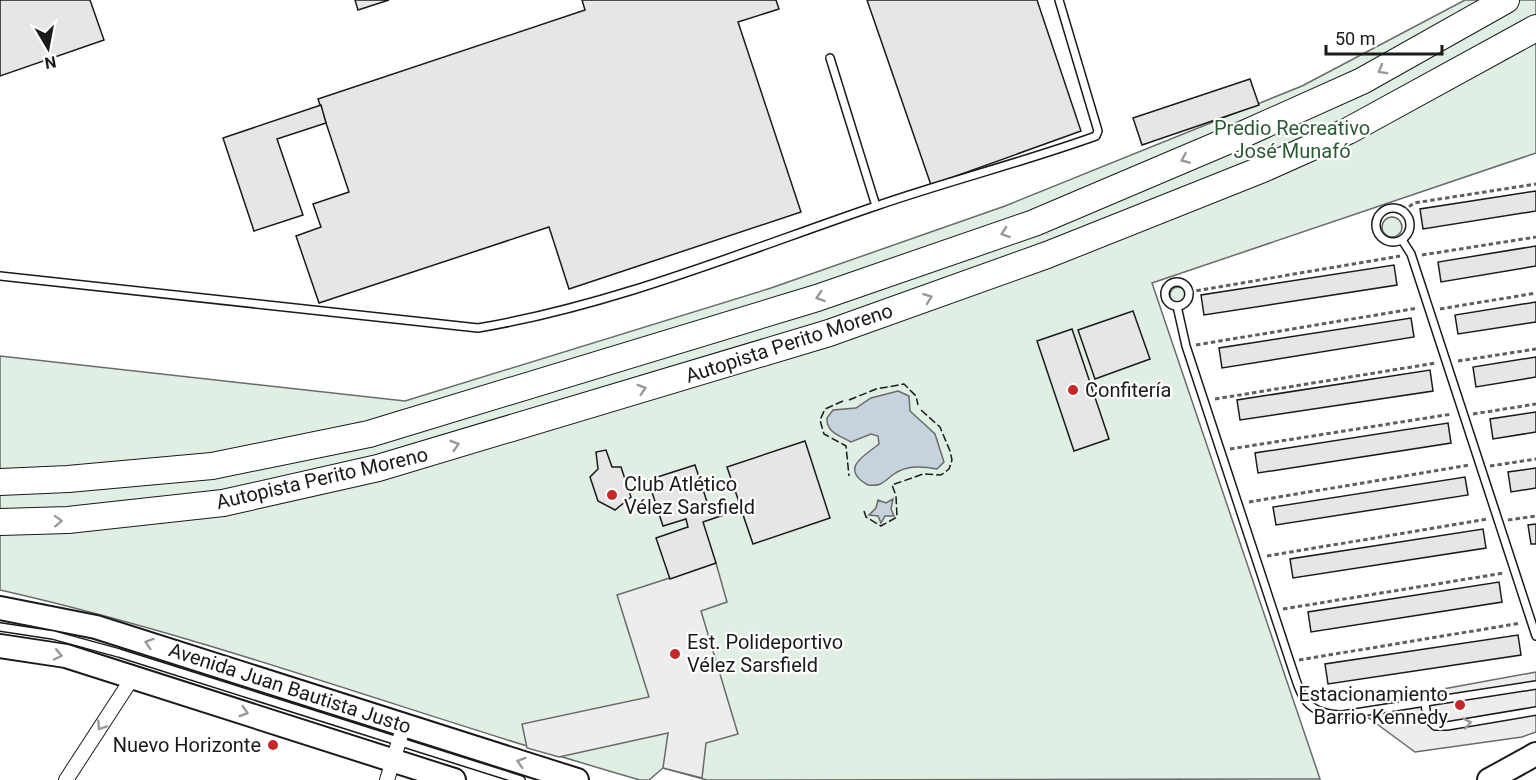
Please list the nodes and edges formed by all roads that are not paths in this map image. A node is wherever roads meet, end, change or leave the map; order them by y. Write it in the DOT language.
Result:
graph roads {
  1 [pos="1059,0"];
  2 [pos="1506,0"];
  3 [pos="1536,28"];
  4 [pos="830,58"];
  5 [pos="876,206"];
  6 [pos="1402,240"];
  7 [pos="0,276"];
  8 [pos="1177,306"];
  9 [pos="0,482"];
  10 [pos="0,522"];
  11 [pos="0,608"];
  12 [pos="0,627"];
  13 [pos="1536,636"];
  14 [pos="0,646"];
  15 [pos="134,678"];
  16 [pos="1536,685"];
  17 [pos="1425,703"];
  18 [pos="1536,711"];
  19 [pos="396,752"];
  20 [pos="1536,754"];
  21 [pos="66,780"];
  22 [pos="454,780"];
  23 [pos="521,780"];
  24 [pos="577,780"];
  25 [pos="1490,780"];
  26 [pos="1500,780"];
  1 -- 5 [label="lane"];
  2 -- 9 [label="highway, Autopista Perito Moreno, one-way"];
  10 -- 3 [label="highway, Autopista Perito Moreno, one-way"];
  4 -- 5 [label="lane"];
  5 -- 7 [label="lane"];
  6 -- 6 [label="lane"];
  6 -- 13 [label="lane"];
  8 -- 8 [label="lane"];
  8 -- 17 [label="lane"];
  19 -- 11 [label="main road, Avenida Juan Bautista Justo, one-way"];
  12 -- 19 [label="lane"];
  14 -- 15 [label="main road, Avenida Juan Bautista Justo, one-way"];
  15 -- 19 [label="main road, Avenida Juan Bautista Justo, one-way"];
  15 -- 21 [label="street, one-way"];
  16 -- 17 [label="lane"];
  17 -- 18 [label="lane, one-way"];
  19 -- 22 [label="main road, Avenida Juan Bautista Justo"];
  19 -- 23 [label="lane"];
  24 -- 19 [label="main road, Avenida Juan Bautista Justo, one-way"];
  20 -- 25 [label="main road"];
  25 -- 26 [label="main road"];
}
